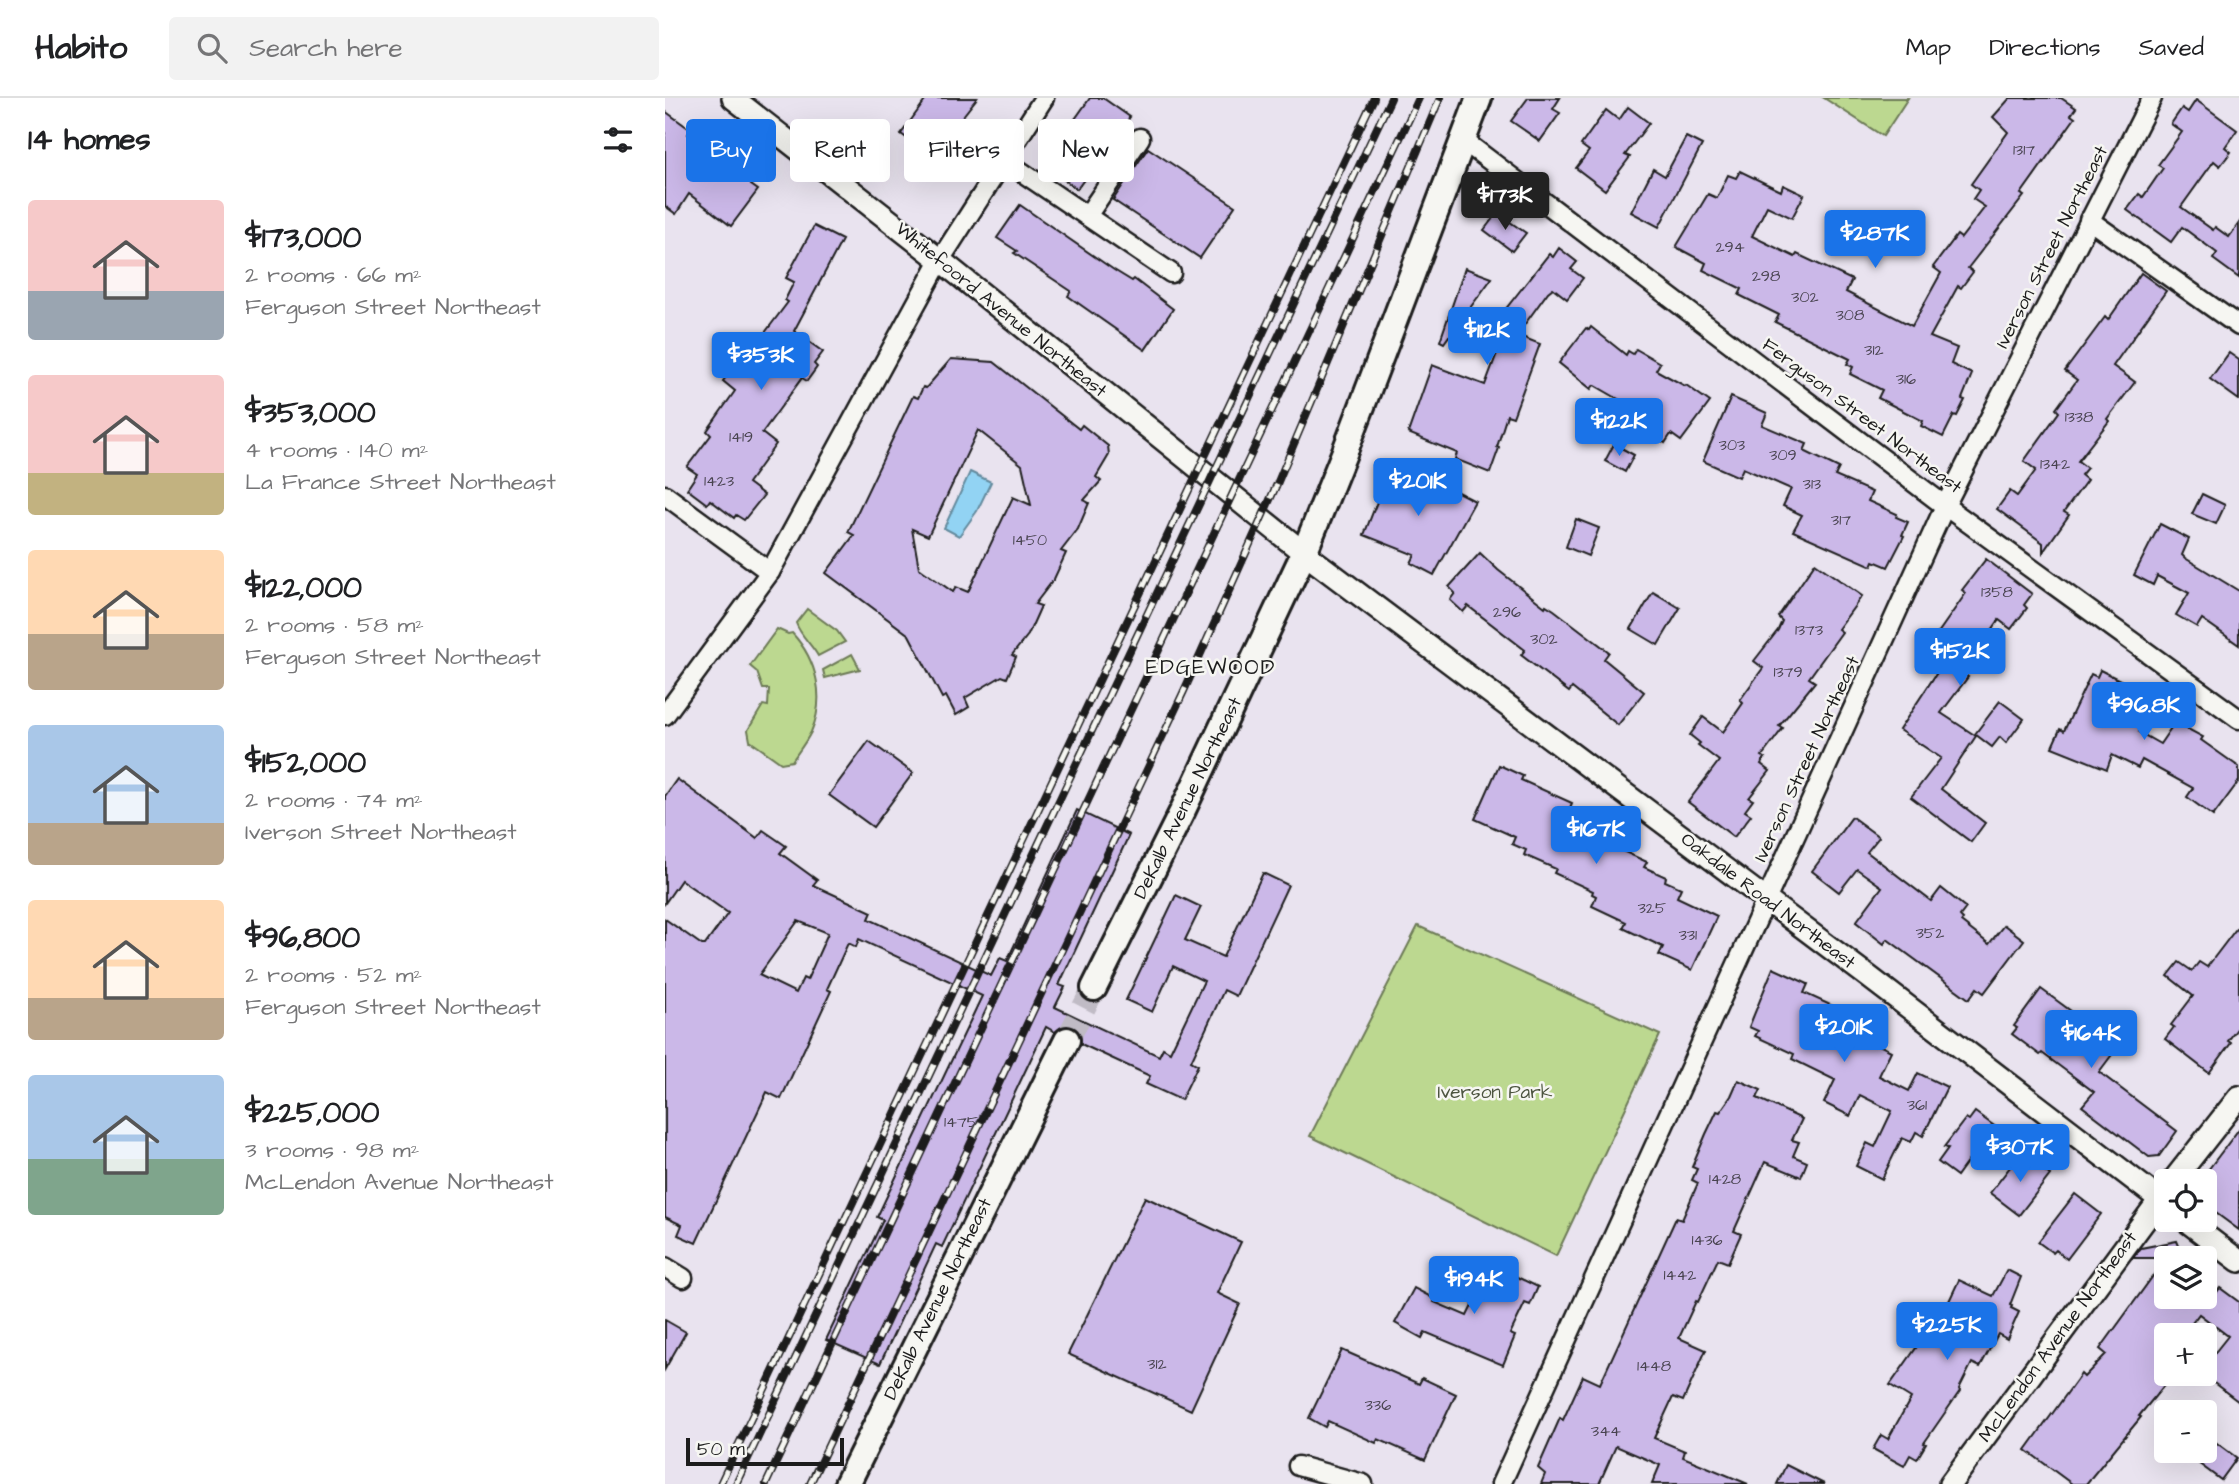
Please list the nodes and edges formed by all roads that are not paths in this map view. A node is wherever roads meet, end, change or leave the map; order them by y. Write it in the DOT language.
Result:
graph roads {
  1 [pos="733,98"];
  2 [pos="1044,98"];
  3 [pos="1479,98"];
  4 [pos="2152,98"];
  5 [pos="1024,129"];
  6 [pos="1140,138"];
  7 [pos="1464,141"];
  8 [pos="1024,173"];
  9 [pos="990,182"];
  10 [pos="1087,216"];
  11 [pos="2089,220"];
  12 [pos="940,260"];
  13 [pos="1171,273"];
  14 [pos="2239,326"];
  15 [pos="665,495"];
  16 [pos="1945,506"];
  17 [pos="1267,523"];
  18 [pos="1304,553"];
  19 [pos="770,572"];
  20 [pos="665,714"];
  21 [pos="2239,719"];
  22 [pos="1765,900"];
  23 [pos="1094,988"];
  24 [pos="1067,1040"];
  25 [pos="2239,1097"];
  26 [pos="2182,1169"];
  27 [pos="2154,1190"];
  28 [pos="2154,1211"];
  29 [pos="2201,1232"];
  30 [pos="2239,1261"];
  31 [pos="665,1267"];
  32 [pos="683,1278"];
  33 [pos="1298,1466"];
  34 [pos="847,1484"];
  35 [pos="1363,1484"];
  36 [pos="1501,1484"];
  37 [pos="1950,1484"];
  1 -- 12 [label="street, Whitefoord Avenue Northeast"];
  2 -- 5 [label="street"];
  3 -- 7 [label="main road, DeKalb Avenue Northeast"];
  4 -- 11 [label="street, Iverson Street Northeast"];
  6 -- 10 [label="street"];
  7 -- 16 [label="street, Ferguson Street Northeast"];
  7 -- 18 [label="main road, DeKalb Avenue Northeast"];
  8 -- 10 [label="street"];
  9 -- 12 [label="street"];
  10 -- 13 [label="street"];
  11 -- 14 [label="street"];
  11 -- 16 [label="street, Iverson Street Northeast"];
  12 -- 17 [label="street, Whitefoord Avenue Northeast"];
  12 -- 19 [label="street"];
  15 -- 19 [label="street"];
  16 -- 21 [label="street, Ferguson Street Northeast"];
  16 -- 22 [label="street, Iverson Street Northeast"];
  17 -- 18 [label="street, Oakdale Road Northeast"];
  18 -- 22 [label="street, Oakdale Road Northeast"];
  18 -- 23 [label="main road, DeKalb Avenue Northeast"];
  19 -- 20 [label="street"];
  22 -- 27 [label="street, Oakdale Road Northeast"];
  22 -- 36 [label="street, Iverson Street Northeast"];
  24 -- 34 [label="main road, DeKalb Avenue Northeast"];
  25 -- 26 [label="street"];
  28 -- 37 [label="street, McLendon Avenue Northeast"];
  29 -- 30 [label="street"];
  31 -- 32 [label="street"];
  33 -- 35 [label="street"];
}
